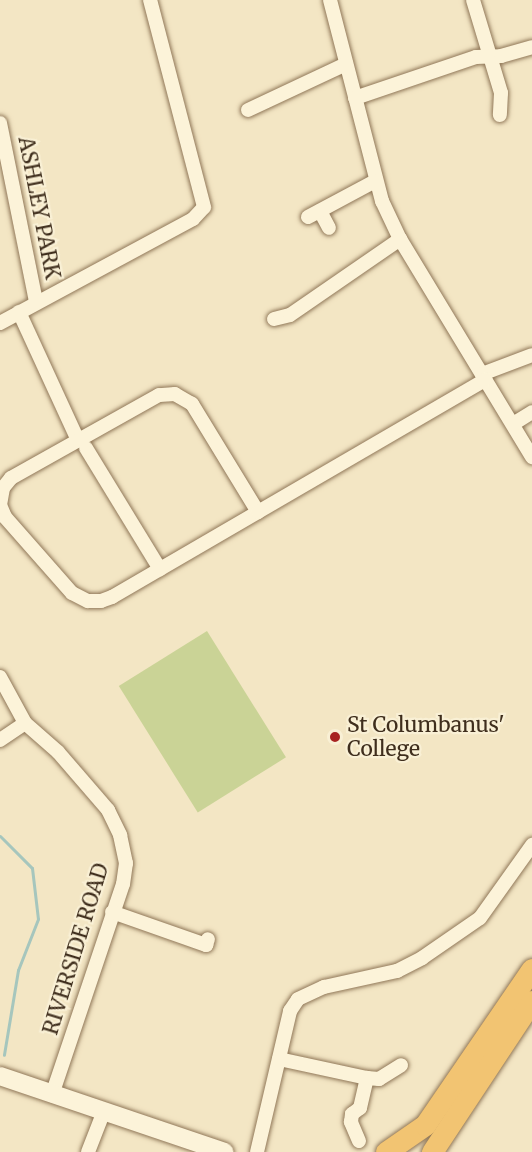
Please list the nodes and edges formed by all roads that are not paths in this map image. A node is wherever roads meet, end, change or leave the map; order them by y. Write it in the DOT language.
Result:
graph roads {
  1 [pos="150,0"];
  2 [pos="330,0"];
  3 [pos="473,0"];
  4 [pos="532,47"];
  5 [pos="489,56"];
  6 [pos="346,64"];
  7 [pos="355,98"];
  8 [pos="248,110"];
  9 [pos="500,115"];
  10 [pos="0,125"];
  11 [pos="375,181"];
  12 [pos="329,228"];
  13 [pos="400,239"];
  14 [pos="36,302"];
  15 [pos="19,312"];
  16 [pos="274,319"];
  17 [pos="0,323"];
  18 [pos="532,355"];
  19 [pos="484,377"];
  20 [pos="532,412"];
  21 [pos="513,424"];
  22 [pos="82,444"];
  23 [pos="532,457"];
  24 [pos="258,512"];
  25 [pos="160,569"];
  26 [pos="0,677"];
  27 [pos="26,723"];
  28 [pos="0,740"];
  29 [pos="532,845"];
  30 [pos="112,912"];
  31 [pos="208,939"];
  32 [pos="532,969"];
  33 [pos="532,1000"];
  34 [pos="279,1059"];
  35 [pos="401,1065"];
  36 [pos="0,1076"];
  37 [pos="367,1078"];
  38 [pos="52,1095"];
  39 [pos="104,1111"];
  40 [pos="359,1142"];
  41 [pos="88,1152"];
  42 [pos="224,1152"];
  43 [pos="257,1152"];
  44 [pos="386,1152"];
  45 [pos="432,1152"];
  1 -- 14 [label="street"];
  2 -- 6 [label="street"];
  3 -- 5 [label="street"];
  4 -- 5 [label="street"];
  5 -- 7 [label="street"];
  5 -- 9 [label="street"];
  6 -- 7 [label="street"];
  6 -- 8 [label="street"];
  7 -- 11 [label="street"];
  10 -- 14 [label="street, ASHLEY PARK"];
  11 -- 12 [label="street"];
  11 -- 13 [label="street"];
  13 -- 16 [label="street"];
  13 -- 19 [label="street"];
  14 -- 15 [label="street"];
  15 -- 17 [label="street"];
  15 -- 22 [label="street"];
  18 -- 19 [label="street"];
  19 -- 21 [label="street"];
  19 -- 24 [label="street"];
  20 -- 21 [label="street"];
  21 -- 23 [label="street"];
  22 -- 24 [label="street"];
  22 -- 25 [label="street"];
  22 -- 25 [label="street"];
  24 -- 25 [label="street"];
  26 -- 27 [label="street, RIVERSIDE ROAD"];
  27 -- 28 [label="street"];
  27 -- 30 [label="street, RIVERSIDE ROAD"];
  29 -- 34 [label="street"];
  30 -- 31 [label="street"];
  30 -- 38 [label="street, RIVERSIDE ROAD"];
  32 -- 44 [label="highway"];
  33 -- 45 [label="highway"];
  34 -- 37 [label="street"];
  34 -- 43 [label="street"];
  35 -- 37 [label="street"];
  36 -- 38 [label="main road"];
  37 -- 40 [label="street"];
  38 -- 39 [label="main road"];
  39 -- 41 [label="street"];
  39 -- 42 [label="main road"];
}
